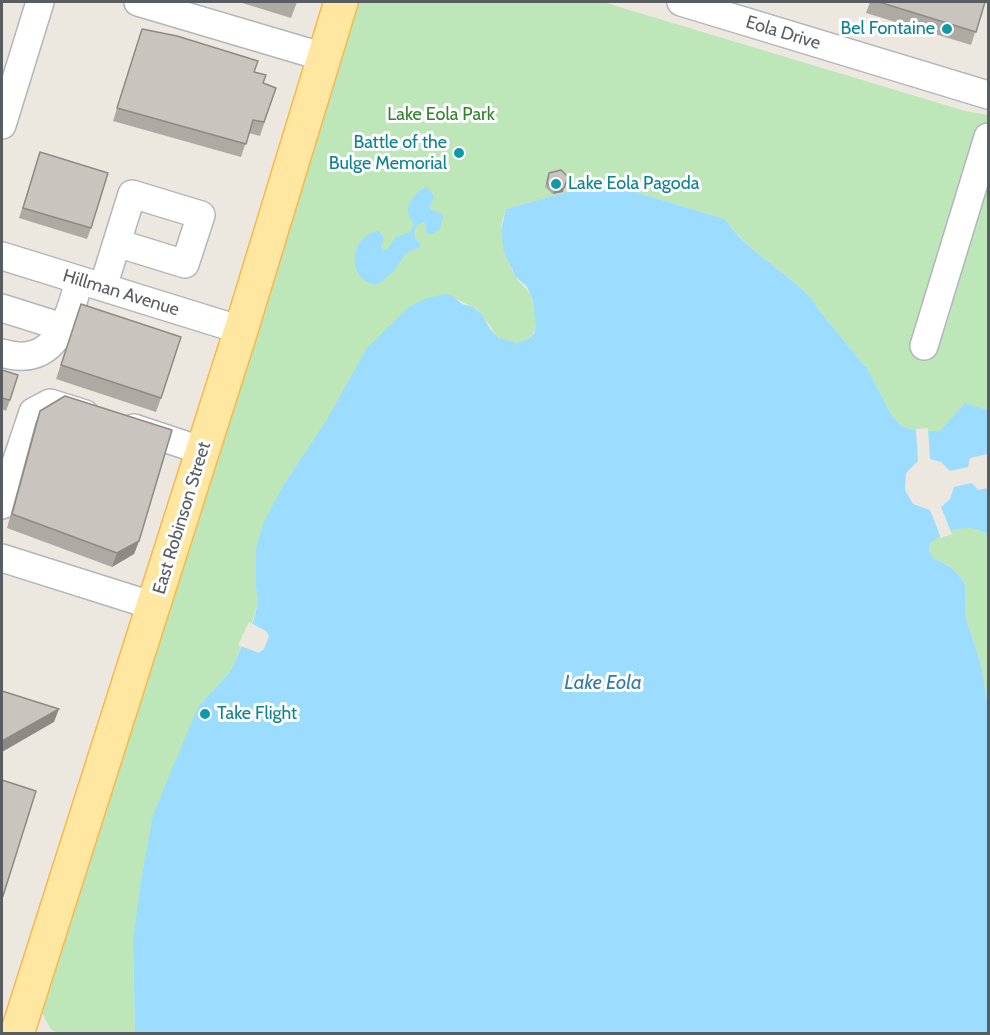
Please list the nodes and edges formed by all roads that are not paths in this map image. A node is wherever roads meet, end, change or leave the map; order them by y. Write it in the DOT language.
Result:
graph roads {
  1 [pos="40,2"];
  2 [pos="341,2"];
  3 [pos="681,2"];
  4 [pos="150,3"];
  5 [pos="708,5"];
  6 [pos="324,57"];
  7 [pos="988,95"];
  8 [pos="2,125"];
  9 [pos="988,137"];
  10 [pos="117,243"];
  11 [pos="2,256"];
  12 [pos="91,283"];
  13 [pos="2,308"];
  14 [pos="62,327"];
  15 [pos="242,330"];
  16 [pos="924,346"];
  17 [pos="2,353"];
  18 [pos="203,451"];
  19 [pos="2,500"];
  20 [pos="2,558"];
  21 [pos="154,606"];
  22 [pos="23,1031"];
  1 -- 8 [label="street"];
  2 -- 6 [label="main road, East Robinson Street"];
  3 -- 5 [label="street, Eola Drive"];
  4 -- 6 [label="street"];
  5 -- 7 [label="street, Eola Drive"];
  6 -- 15 [label="main road, East Robinson Street"];
  9 -- 16 [label="street"];
  10 -- 12 [label="street"];
  11 -- 12 [label="street, Hillman Avenue"];
  12 -- 14 [label="street"];
  12 -- 15 [label="street, Hillman Avenue"];
  13 -- 14 [label="street"];
  14 -- 17 [label="street"];
  15 -- 18 [label="main road, East Robinson Street"];
  18 -- 19 [label="street"];
  18 -- 21 [label="main road, East Robinson Street"];
  20 -- 21 [label="street"];
  21 -- 22 [label="main road, East Robinson Street"];
}
